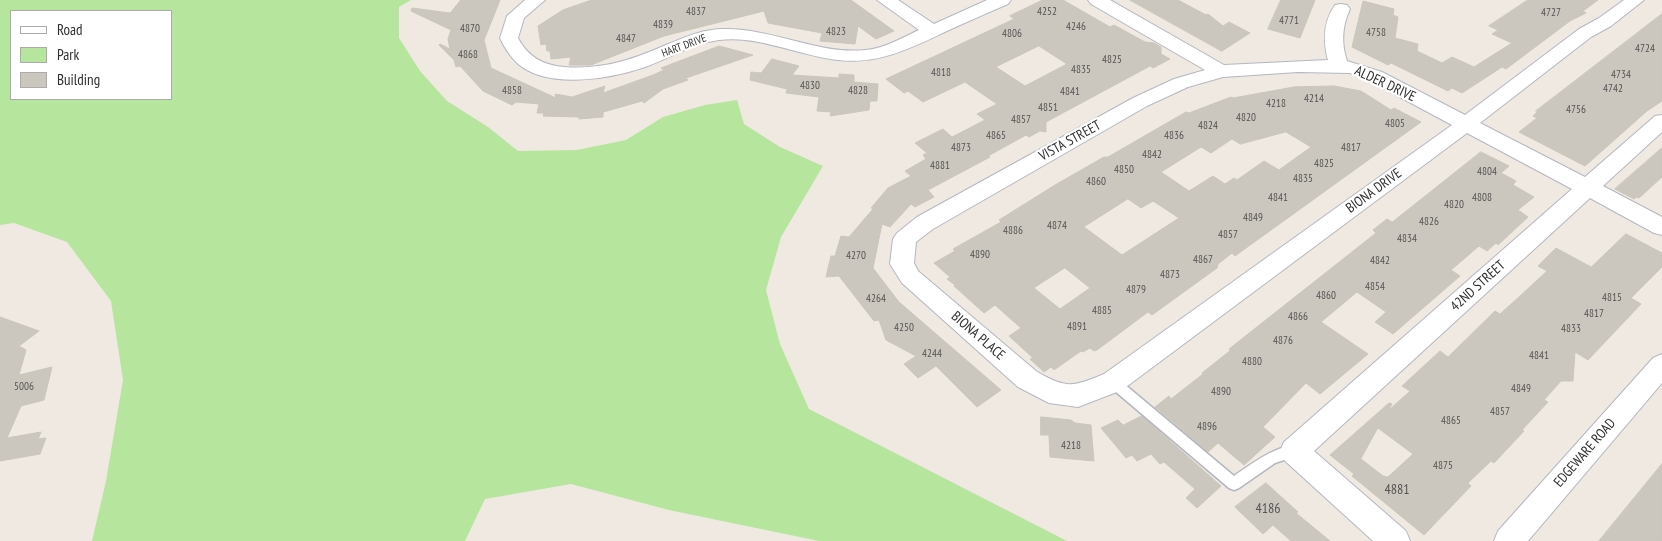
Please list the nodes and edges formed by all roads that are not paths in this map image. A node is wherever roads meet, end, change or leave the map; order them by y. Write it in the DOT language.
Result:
graph roads {
  1 [pos="536,0"];
  2 [pos="886,0"];
  3 [pos="1002,0"];
  4 [pos="1096,0"];
  5 [pos="1635,0"];
  6 [pos="1341,9"];
  7 [pos="932,31"];
  8 [pos="1339,66"];
  9 [pos="1221,71"];
  10 [pos="1662,121"];
  11 [pos="1466,124"];
  12 [pos="1587,187"];
  13 [pos="925,223"];
  14 [pos="1662,226"];
  15 [pos="1662,364"];
  16 [pos="1113,382"];
  17 [pos="1294,451"];
  18 [pos="1395,541"];
  19 [pos="1509,541"];
  1 -- 7 [label="street, HART DRIVE"];
  2 -- 7 [label="street"];
  3 -- 7 [label="street, HART DRIVE"];
  4 -- 9 [label="street"];
  5 -- 11 [label="street, BIONA DRIVE"];
  6 -- 8 [label="street"];
  8 -- 9 [label="street, ALDER DRIVE"];
  8 -- 11 [label="street, ALDER DRIVE"];
  9 -- 13 [label="street, VISTA STREET"];
  10 -- 12 [label="street, 42ND STREET"];
  11 -- 12 [label="street, ALDER DRIVE"];
  11 -- 16 [label="street, BIONA DRIVE"];
  12 -- 14 [label="street, ALDER DRIVE"];
  12 -- 17 [label="street, 42ND STREET"];
  13 -- 16 [label="street, BIONA PLACE"];
  15 -- 19 [label="street, EDGEWARE ROAD"];
  16 -- 17 [label="lane"];
  17 -- 18 [label="street"];
}
